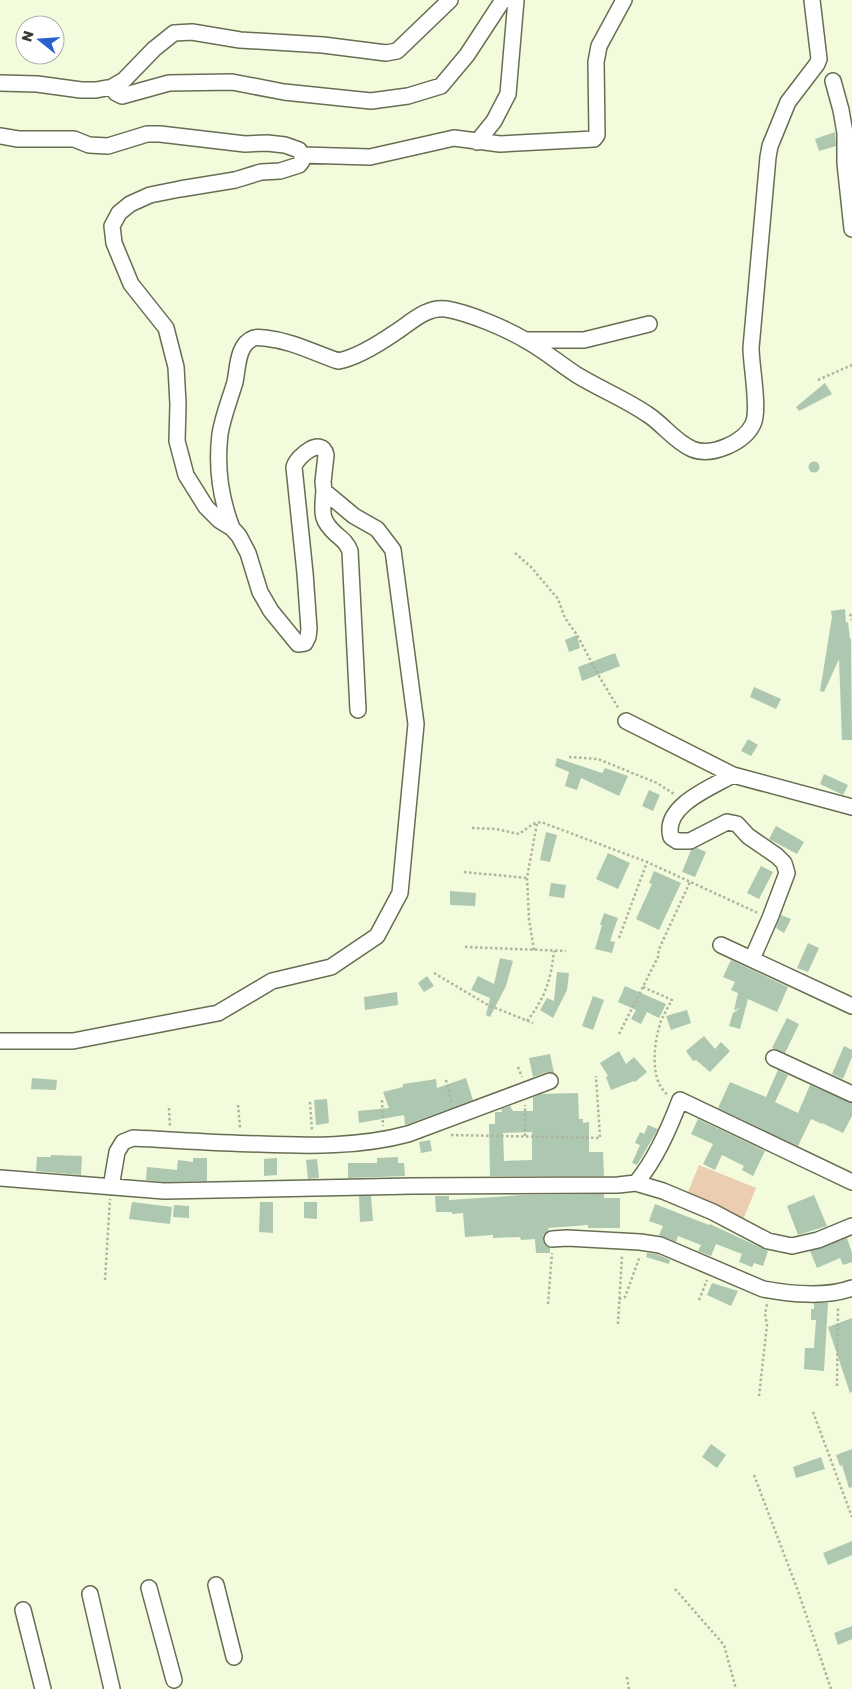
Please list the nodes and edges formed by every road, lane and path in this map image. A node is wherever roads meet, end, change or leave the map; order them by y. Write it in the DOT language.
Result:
graph roads {
  1 [pos="450,0"];
  2 [pos="503,0"];
  3 [pos="516,0"];
  4 [pos="624,0"];
  5 [pos="812,0"];
  6 [pos="833,81"];
  7 [pos="0,83"];
  8 [pos="112,87"];
  9 [pos="0,136"];
  10 [pos="477,142"];
  11 [pos="302,154"];
  12 [pos="850,194"];
  13 [pos="852,229"];
  14 [pos="649,324"];
  15 [pos="526,340"];
  16 [pos="852,365"];
  17 [pos="818,380"];
  18 [pos="324,491"];
  19 [pos="232,528"];
  20 [pos="515,553"];
  21 [pos="850,614"];
  22 [pos="852,620"];
  23 [pos="358,710"];
  24 [pos="626,721"];
  25 [pos="569,757"];
  26 [pos="733,775"];
  27 [pos="684,804"];
  28 [pos="852,807"];
  29 [pos="538,823"];
  30 [pos="472,828"];
  31 [pos="647,862"];
  32 [pos="464,872"];
  33 [pos="527,878"];
  34 [pos="690,882"];
  35 [pos="770,918"];
  36 [pos="619,938"];
  37 [pos="721,945"];
  38 [pos="465,946"];
  39 [pos="534,950"];
  40 [pos="554,951"];
  41 [pos="566,951"];
  42 [pos="752,959"];
  43 [pos="434,972"];
  44 [pos="643,987"];
  45 [pos="852,1006"];
  46 [pos="527,1021"];
  47 [pos="533,1024"];
  48 [pos="619,1034"];
  49 [pos="0,1041"];
  50 [pos="774,1058"];
  51 [pos="596,1076"];
  52 [pos="446,1080"];
  53 [pos="550,1081"];
  54 [pos="526,1090"];
  55 [pos="852,1094"];
  56 [pos="382,1100"];
  57 [pos="680,1100"];
  58 [pos="310,1102"];
  59 [pos="238,1105"];
  60 [pos="455,1115"];
  61 [pos="447,1134"];
  62 [pos="525,1136"];
  63 [pos="383,1140"];
  64 [pos="242,1144"];
  65 [pos="314,1145"];
  66 [pos="0,1178"];
  67 [pos="852,1182"];
  68 [pos="636,1183"];
  69 [pos="111,1187"];
  70 [pos="852,1226"];
  71 [pos="552,1239"];
  72 [pos="623,1241"];
  73 [pos="645,1242"];
  74 [pos="713,1268"];
  75 [pos="105,1280"];
  76 [pos="770,1290"];
  77 [pos="845,1290"];
  78 [pos="619,1299"];
  79 [pos="699,1300"];
  80 [pos="548,1304"];
  81 [pos="618,1324"];
  82 [pos="837,1386"];
  83 [pos="759,1396"];
  84 [pos="813,1412"];
  85 [pos="754,1475"];
  86 [pos="852,1517"];
  87 [pos="216,1585"];
  88 [pos="149,1588"];
  89 [pos="675,1589"];
  90 [pos="90,1594"];
  91 [pos="23,1610"];
  92 [pos="234,1657"];
  93 [pos="627,1677"];
  94 [pos="174,1680"];
  95 [pos="43,1689"];
  96 [pos="112,1689"];
  97 [pos="630,1689"];
  98 [pos="736,1689"];
  99 [pos="831,1689"];
  1 -- 8 [label="street"];
  2 -- 8 [label="street"];
  3 -- 10 [label="street"];
  4 -- 10 [label="street"];
  5 -- 15 [label="street"];
  6 -- 12 [label="street"];
  7 -- 8 [label="street"];
  9 -- 11 [label="street"];
  10 -- 11 [label="street"];
  11 -- 19 [label="street"];
  12 -- 13 [label="street"];
  14 -- 15 [label="street"];
  15 -- 19 [label="street"];
  16 -- 17 [label="path"];
  18 -- 19 [label="street"];
  18 -- 23 [label="street"];
  18 -- 49 [label="street"];
  20 -- 24 [label="path"];
  21 -- 22 [label="path"];
  24 -- 26 [label="street"];
  25 -- 27 [label="path"];
  26 -- 27 [label="street"];
  26 -- 28 [label="street"];
  27 -- 35 [label="street"];
  29 -- 30 [label="path"];
  29 -- 31 [label="path"];
  29 -- 33 [label="path"];
  31 -- 34 [label="path"];
  31 -- 36 [label="path"];
  32 -- 33 [label="path"];
  33 -- 39 [label="path"];
  34 -- 35 [label="path"];
  34 -- 44 [label="path"];
  35 -- 42 [label="street"];
  37 -- 42 [label="street"];
  38 -- 39 [label="path"];
  39 -- 40 [label="path"];
  40 -- 41 [label="path"];
  40 -- 46 [label="path"];
  42 -- 45 [label="street"];
  43 -- 46 [label="path"];
  44 -- 48 [label="path"];
  44 -- 57 [label="path"];
  46 -- 47 [label="path"];
  50 -- 55 [label="street"];
  51 -- 62 [label="path"];
  52 -- 60 [label="path"];
  53 -- 54 [label="street"];
  54 -- 60 [label="street"];
  54 -- 62 [label="path"];
  56 -- 63 [label="path"];
  57 -- 67 [label="street"];
  57 -- 68 [label="street"];
  58 -- 65 [label="path"];
  59 -- 64 [label="path"];
  60 -- 63 [label="street"];
  61 -- 62 [label="path"];
  63 -- 65 [label="street"];
  64 -- 65 [label="street"];
  64 -- 69 [label="street"];
  66 -- 69 [label="street"];
  68 -- 69 [label="street"];
  68 -- 70 [label="street"];
  69 -- 75 [label="path"];
  71 -- 72 [label="street"];
  71 -- 80 [label="path"];
  72 -- 73 [label="street"];
  72 -- 78 [label="path"];
  73 -- 74 [label="street"];
  73 -- 78 [label="path"];
  74 -- 76 [label="street"];
  74 -- 79 [label="path"];
  76 -- 77 [label="street"];
  76 -- 83 [label="path"];
  77 -- 82 [label="path"];
  78 -- 81 [label="path"];
  84 -- 86 [label="path"];
  85 -- 99 [label="path"];
  87 -- 92 [label="street"];
  88 -- 94 [label="street"];
  89 -- 98 [label="path"];
  90 -- 96 [label="street"];
  91 -- 95 [label="street"];
  93 -- 97 [label="path"];
}
